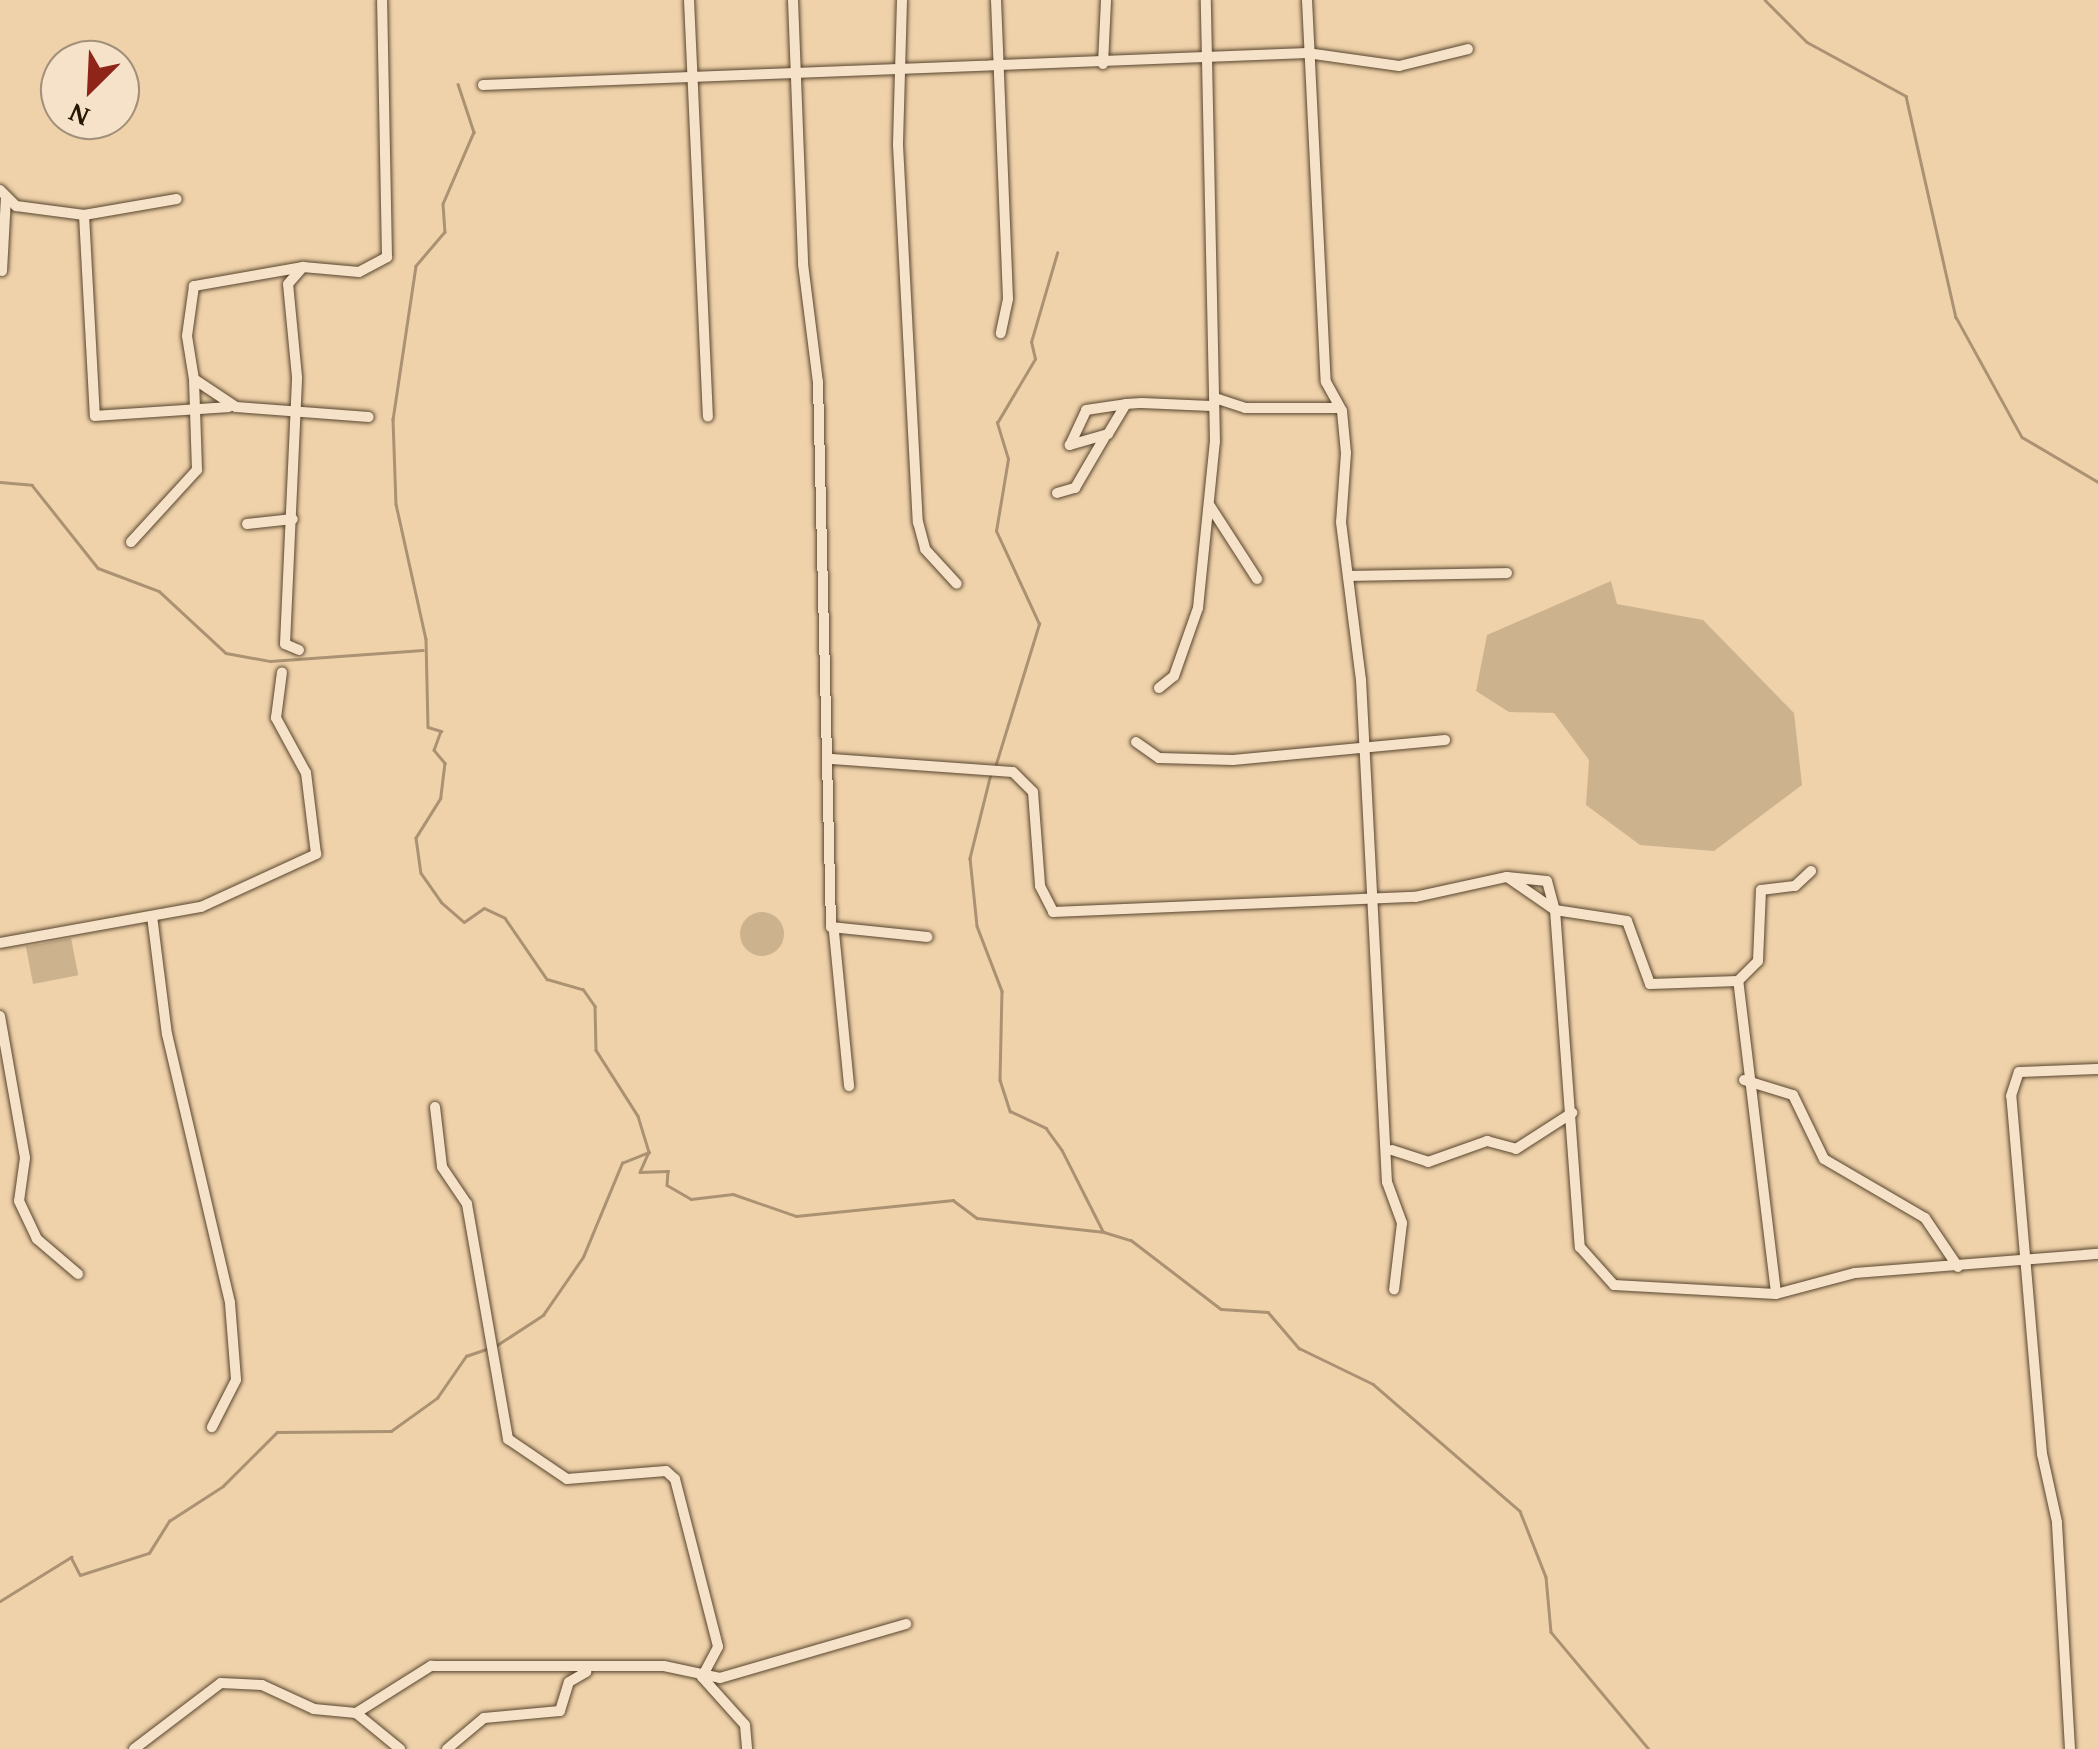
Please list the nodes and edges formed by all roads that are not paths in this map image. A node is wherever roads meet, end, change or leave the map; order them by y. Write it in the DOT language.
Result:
graph roads {
  1 [pos="382,0"];
  2 [pos="688,0"];
  3 [pos="794,0"];
  4 [pos="902,0"];
  5 [pos="996,0"];
  6 [pos="1106,0"];
  7 [pos="1206,0"];
  8 [pos="1306,0"];
  9 [pos="1468,49"];
  10 [pos="1307,54"];
  11 [pos="1208,57"];
  12 [pos="996,64"];
  13 [pos="1103,64"];
  14 [pos="898,75"];
  15 [pos="796,76"];
  16 [pos="694,82"];
  17 [pos="483,85"];
  18 [pos="3,194"];
  19 [pos="177,200"];
  20 [pos="84,215"];
  21 [pos="303,267"];
  22 [pos="2,271"];
  23 [pos="1001,333"];
  24 [pos="194,379"];
  25 [pos="1213,402"];
  26 [pos="1126,404"];
  27 [pos="236,407"];
  28 [pos="192,408"];
  29 [pos="294,408"];
  30 [pos="1342,412"];
  31 [pos="369,418"];
  32 [pos="708,418"];
  33 [pos="1106,435"];
  34 [pos="1057,493"];
  35 [pos="1210,506"];
  36 [pos="294,519"];
  37 [pos="246,524"];
  38 [pos="131,542"];
  39 [pos="1506,573"];
  40 [pos="1350,576"];
  41 [pos="1257,579"];
  42 [pos="957,584"];
  43 [pos="298,650"];
  44 [pos="282,672"];
  45 [pos="1159,688"];
  46 [pos="1445,740"];
  47 [pos="1136,742"];
  48 [pos="1360,746"];
  49 [pos="832,759"];
  50 [pos="1811,871"];
  51 [pos="1507,877"];
  52 [pos="1376,892"];
  53 [pos="1556,910"];
  54 [pos="152,916"];
  55 [pos="834,932"];
  56 [pos="927,937"];
  57 [pos="0,944"];
  58 [pos="1738,980"];
  59 [pos="0,1016"];
  60 [pos="2098,1069"];
  61 [pos="1744,1080"];
  62 [pos="849,1086"];
  63 [pos="434,1107"];
  64 [pos="1572,1113"];
  65 [pos="1392,1150"];
  66 [pos="2098,1254"];
  67 [pos="2024,1260"];
  68 [pos="1958,1267"];
  69 [pos="78,1274"];
  70 [pos="1394,1290"];
  71 [pos="1776,1294"];
  72 [pos="212,1427"];
  73 [pos="906,1624"];
  74 [pos="592,1672"];
  75 [pos="702,1677"];
  76 [pos="356,1713"];
  77 [pos="134,1749"];
  78 [pos="400,1749"];
  79 [pos="448,1749"];
  80 [pos="746,1749"];
  81 [pos="2070,1749"];
  1 -- 21 [label="street"];
  2 -- 16 [label="street"];
  3 -- 15 [label="street"];
  4 -- 14 [label="street"];
  5 -- 12 [label="street"];
  6 -- 13 [label="street"];
  7 -- 11 [label="street"];
  8 -- 10 [label="street"];
  9 -- 10 [label="street"];
  10 -- 11 [label="street"];
  10 -- 30 [label="street"];
  11 -- 13 [label="street"];
  11 -- 25 [label="street"];
  12 -- 13 [label="street"];
  12 -- 14 [label="street"];
  12 -- 23 [label="street"];
  14 -- 15 [label="street"];
  14 -- 42 [label="street"];
  15 -- 16 [label="street"];
  15 -- 49 [label="street"];
  16 -- 17 [label="street"];
  16 -- 32 [label="street"];
  18 -- 20 [label="street"];
  18 -- 22 [label="street"];
  19 -- 20 [label="street"];
  20 -- 28 [label="street"];
  21 -- 24 [label="street"];
  21 -- 29 [label="street"];
  24 -- 27 [label="street"];
  24 -- 28 [label="street"];
  25 -- 26 [label="street"];
  25 -- 30 [label="street"];
  25 -- 35 [label="street"];
  26 -- 33 [label="street"];
  26 -- 33 [label="street"];
  27 -- 28 [label="street"];
  27 -- 29 [label="street"];
  28 -- 38 [label="street"];
  29 -- 31 [label="street"];
  29 -- 36 [label="street"];
  30 -- 40 [label="street"];
  33 -- 34 [label="street"];
  35 -- 41 [label="street"];
  35 -- 45 [label="street"];
  36 -- 37 [label="street"];
  36 -- 43 [label="street"];
  39 -- 40 [label="street"];
  40 -- 48 [label="street"];
  44 -- 54 [label="street"];
  46 -- 48 [label="street"];
  47 -- 48 [label="street"];
  48 -- 52 [label="street"];
  49 -- 52 [label="street"];
  49 -- 55 [label="street"];
  50 -- 58 [label="street"];
  51 -- 52 [label="street"];
  51 -- 53 [label="street"];
  51 -- 53 [label="street"];
  52 -- 65 [label="street"];
  53 -- 58 [label="street"];
  53 -- 64 [label="street"];
  54 -- 57 [label="street"];
  54 -- 72 [label="street"];
  55 -- 56 [label="street"];
  55 -- 62 [label="street"];
  58 -- 61 [label="street"];
  59 -- 69 [label="street"];
  60 -- 67 [label="street"];
  61 -- 68 [label="street"];
  61 -- 71 [label="street"];
  63 -- 75 [label="street"];
  64 -- 65 [label="street"];
  64 -- 71 [label="street"];
  65 -- 70 [label="street"];
  66 -- 67 [label="street"];
  67 -- 68 [label="street"];
  67 -- 81 [label="street"];
  68 -- 71 [label="street"];
  73 -- 75 [label="street"];
  74 -- 75 [label="street"];
  74 -- 76 [label="street"];
  74 -- 79 [label="street"];
  75 -- 80 [label="street"];
  76 -- 77 [label="street"];
  76 -- 78 [label="street"];
}
